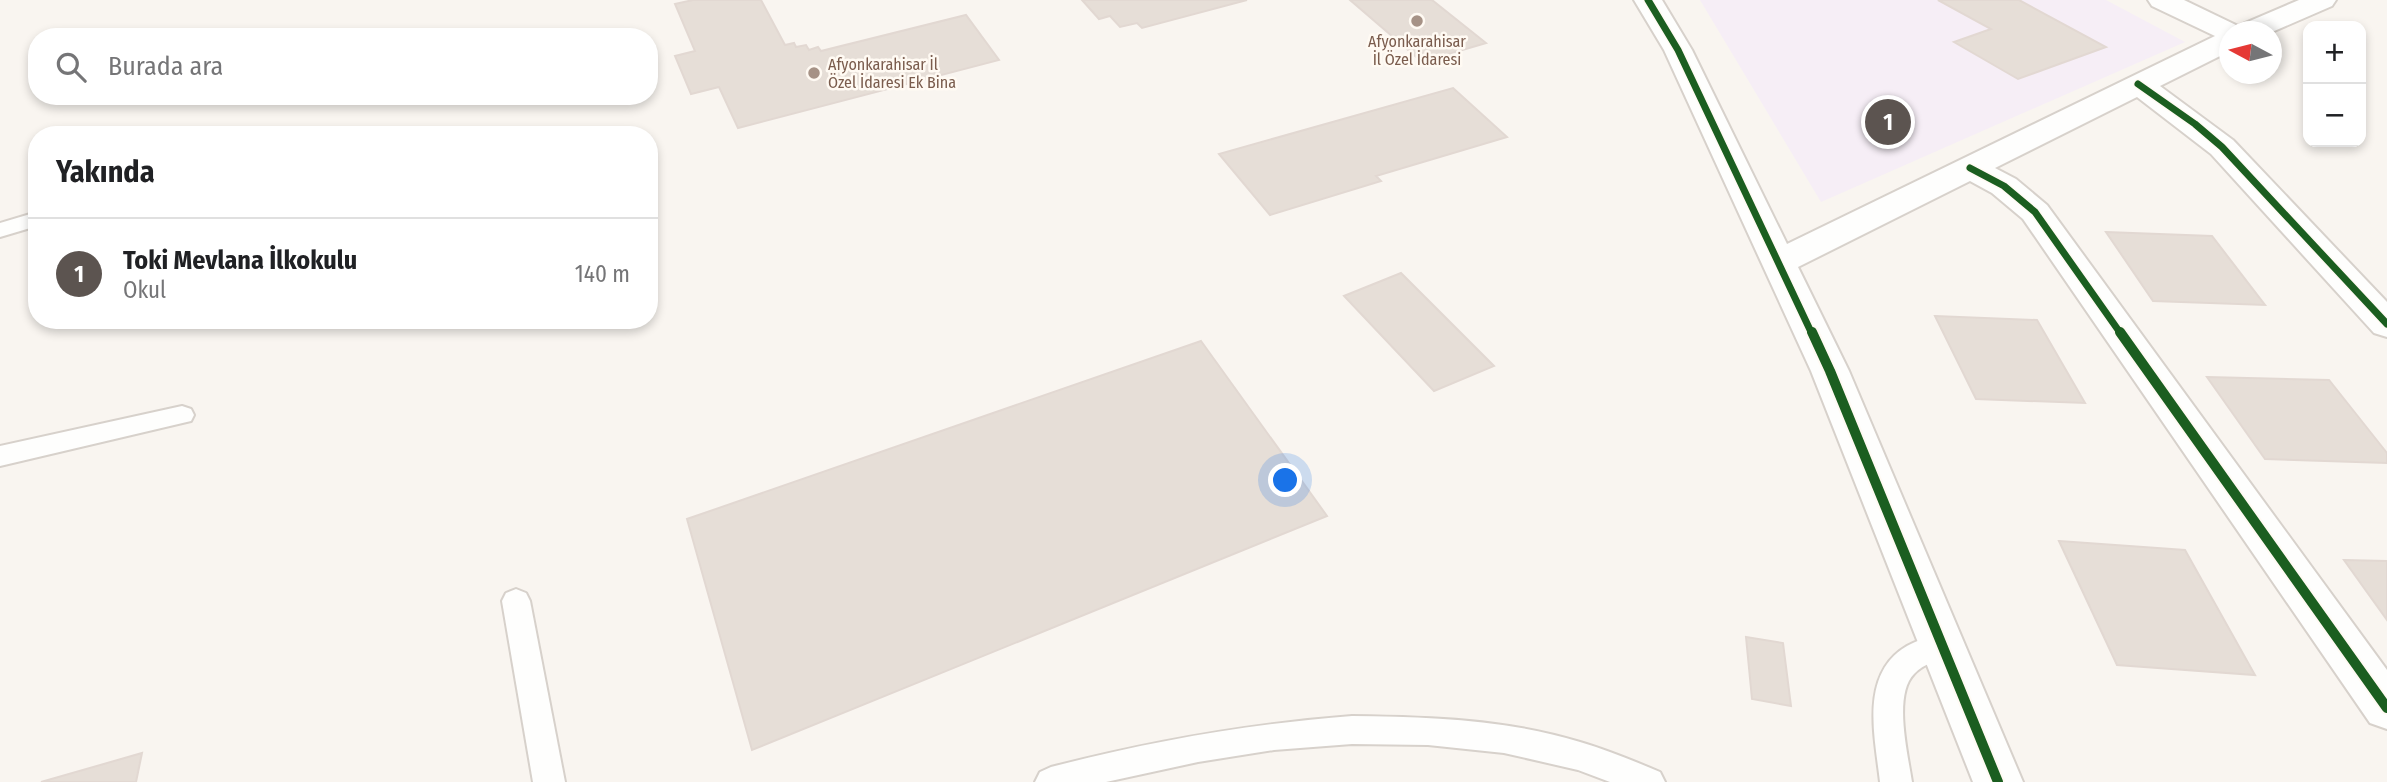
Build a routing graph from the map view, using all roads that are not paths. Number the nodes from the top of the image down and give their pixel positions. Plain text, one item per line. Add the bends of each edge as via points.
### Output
1 (1648, 0) edge
2 (2162, 0) edge
3 (2322, 0) edge
4 (2273, 21) edge
5 (2219, 28) edge
6 (2219, 45) edge
7 (2138, 84) junction
8 (1970, 168) junction
9 (28, 222) edge
10 (0, 230) edge
11 (1779, 262) junction
12 (2387, 324) edge
13 (182, 415) dead end
14 (0, 456) edge
15 (516, 601) dead end
16 (1942, 646) junction
17 (2387, 708) edge
18 (549, 782) edge
19 (1051, 782) edge
20 (1648, 782) edge
21 (1896, 782) edge
22 (1998, 782) edge

1 - 11 street via 1678,50
2 - 5 street
3 - 4 street
6 - 7 street
7 - 8 street
7 - 12 street via 2221,146
8 - 11 street
8 - 17 street via 2004,186 2035,212
9 - 10 lane
11 - 16 street via 1830,371
13 - 14 lane
15 - 18 lane
16 - 21 lane via 1912,655 1891,680 1888,700
16 - 22 street
19 - 20 lane via 1193,747 1328,733 1411,731 1483,735 1535,745

